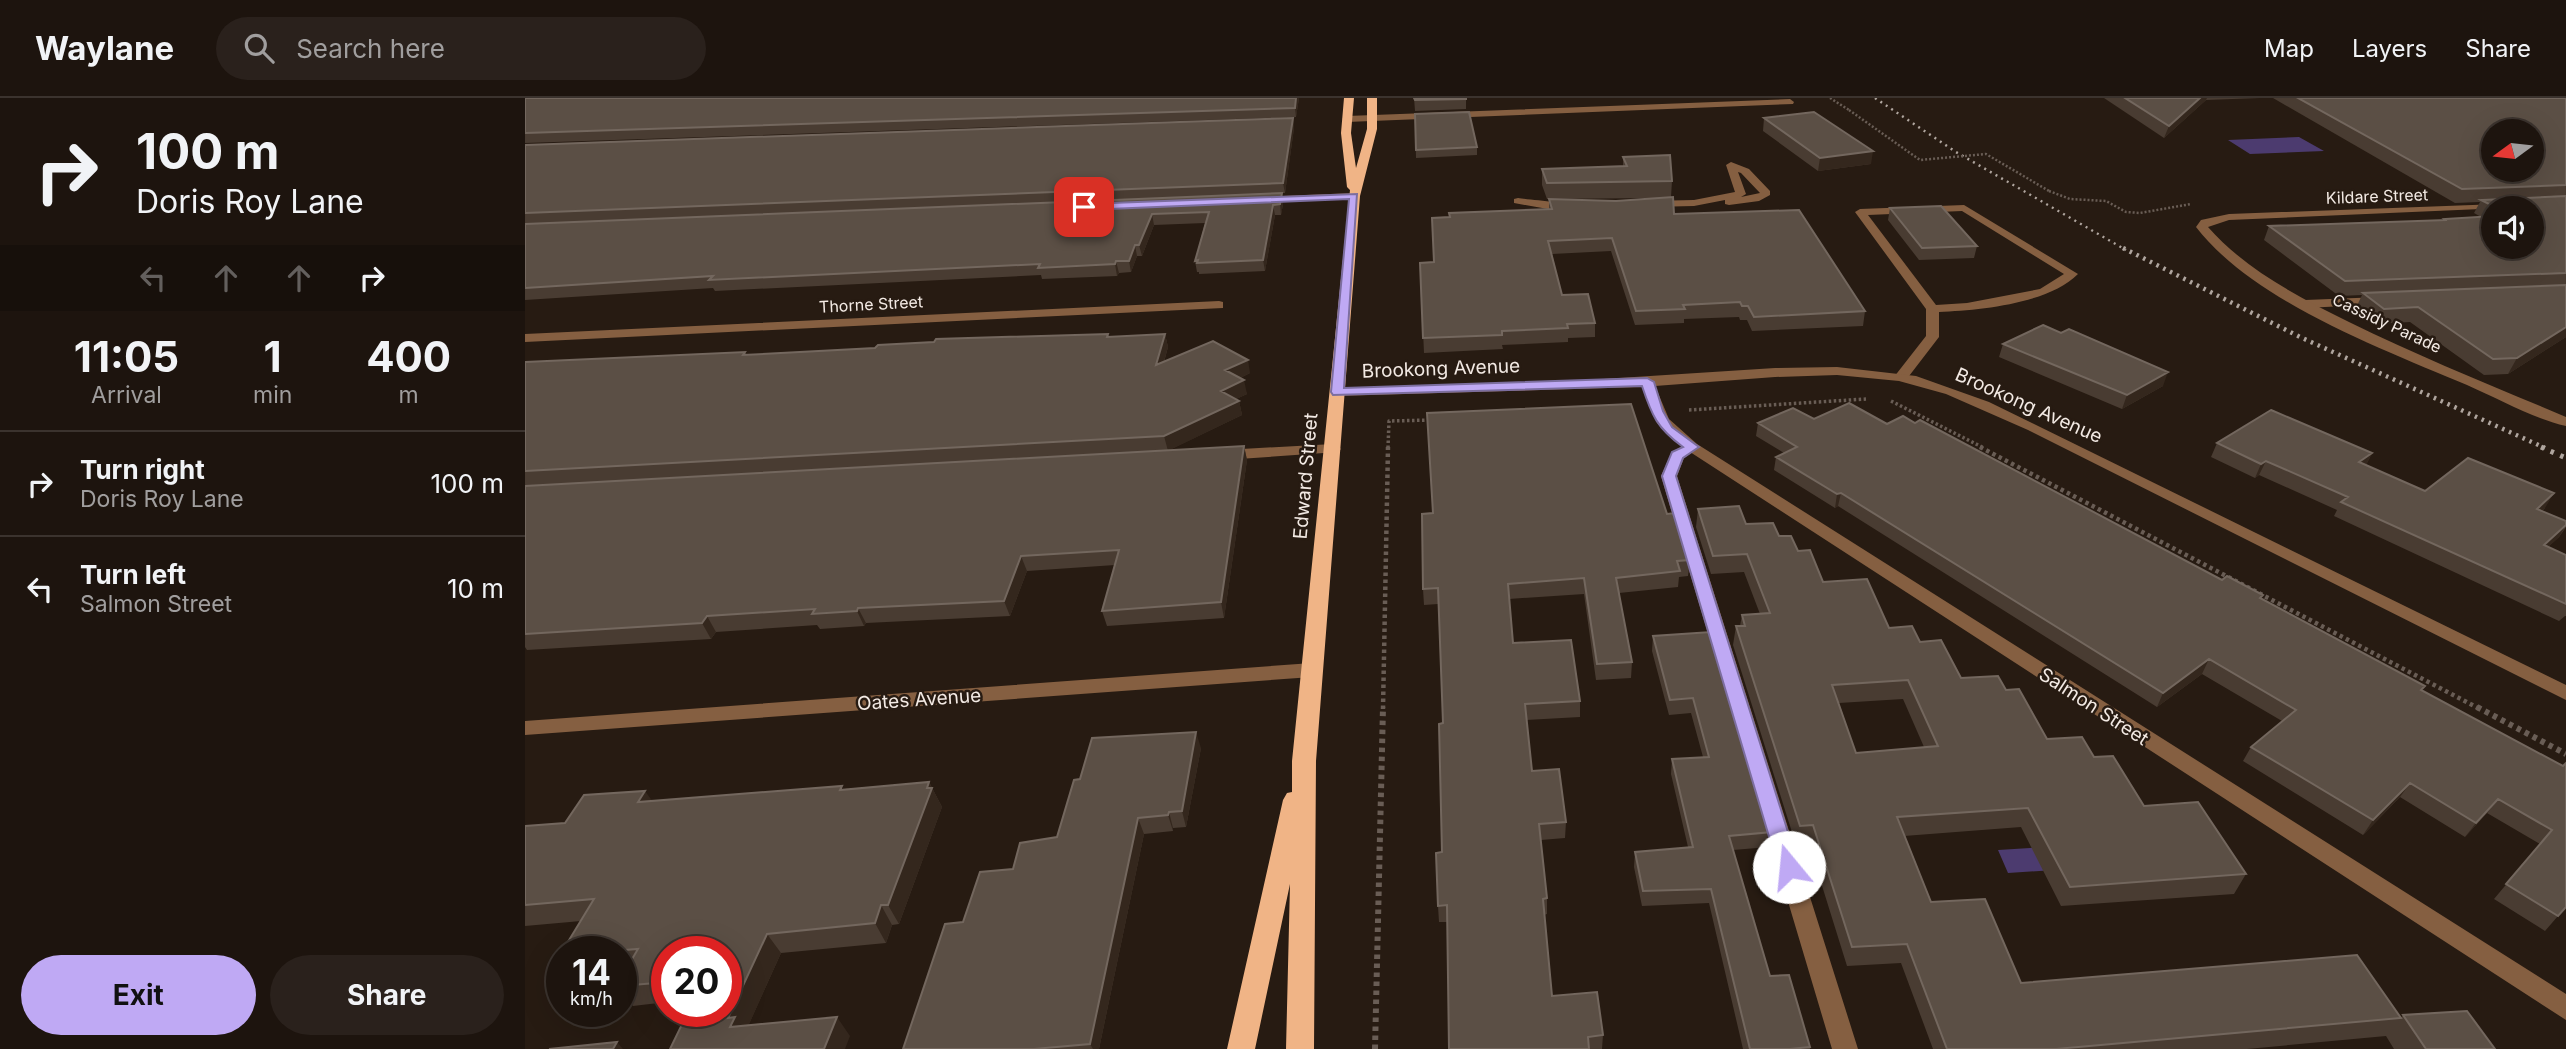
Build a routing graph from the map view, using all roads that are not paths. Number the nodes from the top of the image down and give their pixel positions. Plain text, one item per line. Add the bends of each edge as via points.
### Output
1 (1349, 98) edge
2 (1372, 98) edge
3 (1789, 100) edge
4 (1372, 118) junction
5 (1347, 119) junction
6 (1354, 196) junction
7 (1251, 200) edge
8 (1518, 201) dead end
9 (1694, 203) junction
10 (1640, 205) edge
11 (1586, 207) edge
12 (2481, 207) edge
13 (2206, 235) joint
14 (2388, 300) edge
15 (2305, 304) junction
16 (1219, 305) dead end
17 (1932, 309) junction
18 (525, 338) edge
19 (1901, 377) junction
20 (1647, 382) junction
21 (1337, 392) junction
22 (2566, 422) edge
23 (1692, 447) junction
24 (1333, 449) junction
25 (1209, 456) edge
26 (1312, 670) junction
27 (2566, 693) edge
28 (525, 728) edge
29 (1304, 761) junction
30 (2566, 1009) edge
31 (1241, 1049) edge
32 (1300, 1049) edge
33 (1845, 1049) edge

1 - 5 highway, Edward Street
2 - 4 highway, Edward Street
3 - 4 street
4 - 5 street
4 - 6 highway, Edward Street
5 - 6 highway, Edward Street
6 - 7 street
6 - 21 highway, Edward Street
8 - 11 street
9 - 9 street via 1741,194 1731,165 1766,192 1741,202
9 - 10 street
12 - 13 street, Kildare Street via 2213,218 2202,228
13 - 15 street, Cassidy Parade via 2248,269
14 - 15 street
15 - 22 street, Cassidy Parade
16 - 18 street, Thorne Street
17 - 17 street via 1860,212 1963,208 2072,274 2044,292
17 - 19 street via 1932,337
19 - 20 street, Brookong Avenue via 1811,372
19 - 27 street, Brookong Avenue via 1945,389 2033,427
20 - 21 street, Brookong Avenue
20 - 23 street, Salmon Street via 1667,429
21 - 24 highway, Edward Street
23 - 30 street, Salmon Street
23 - 33 street via 1677,455 1669,476
24 - 25 street
24 - 26 highway, Edward Street
26 - 28 street, Oates Avenue
26 - 29 highway, Edward Street
29 - 31 highway, Edward Street
29 - 32 highway, Edward Street

